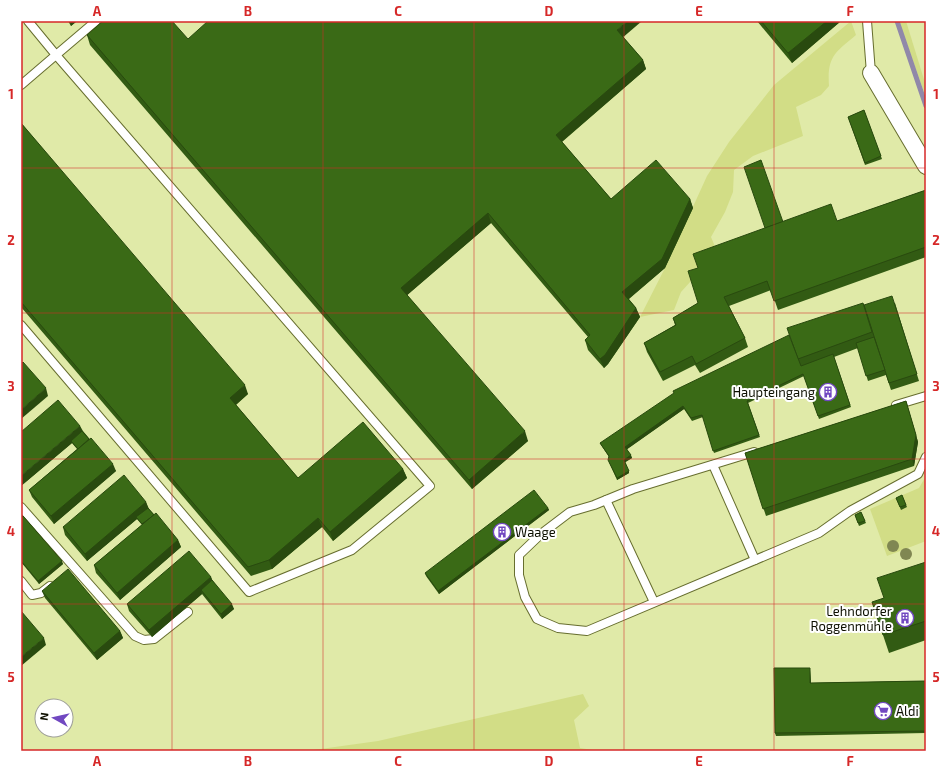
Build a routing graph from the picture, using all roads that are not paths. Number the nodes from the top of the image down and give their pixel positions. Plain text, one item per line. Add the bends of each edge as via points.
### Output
1 (28, 21) edge
2 (96, 21) edge
3 (867, 21) edge
4 (56, 55) junction
5 (871, 73) joint
6 (21, 85) edge
7 (926, 166) edge
8 (21, 325) edge
9 (926, 396) edge
10 (888, 408) edge
11 (759, 450) edge
12 (926, 457) edge
13 (713, 465) junction
14 (606, 500) junction
15 (21, 506) edge
16 (755, 560) junction
17 (58, 580) edge
18 (21, 581) edge
19 (654, 602) junction
20 (188, 612) dead end

1 - 4 lane
2 - 4 lane
3 - 5 lane
4 - 6 lane
4 - 8 lane via 430,486 352,550 249,592
5 - 7 street
9 - 10 lane
11 - 13 lane
12 - 16 lane via 918,474 850,511 819,533
13 - 14 lane via 633,489
13 - 16 lane
14 - 19 lane
14 - 19 lane via 570,512 519,555 519,575 525,597 537,619 558,628 587,630
15 - 20 lane via 72,570 139,639 154,640
16 - 19 lane
17 - 18 lane via 41,593 32,595

